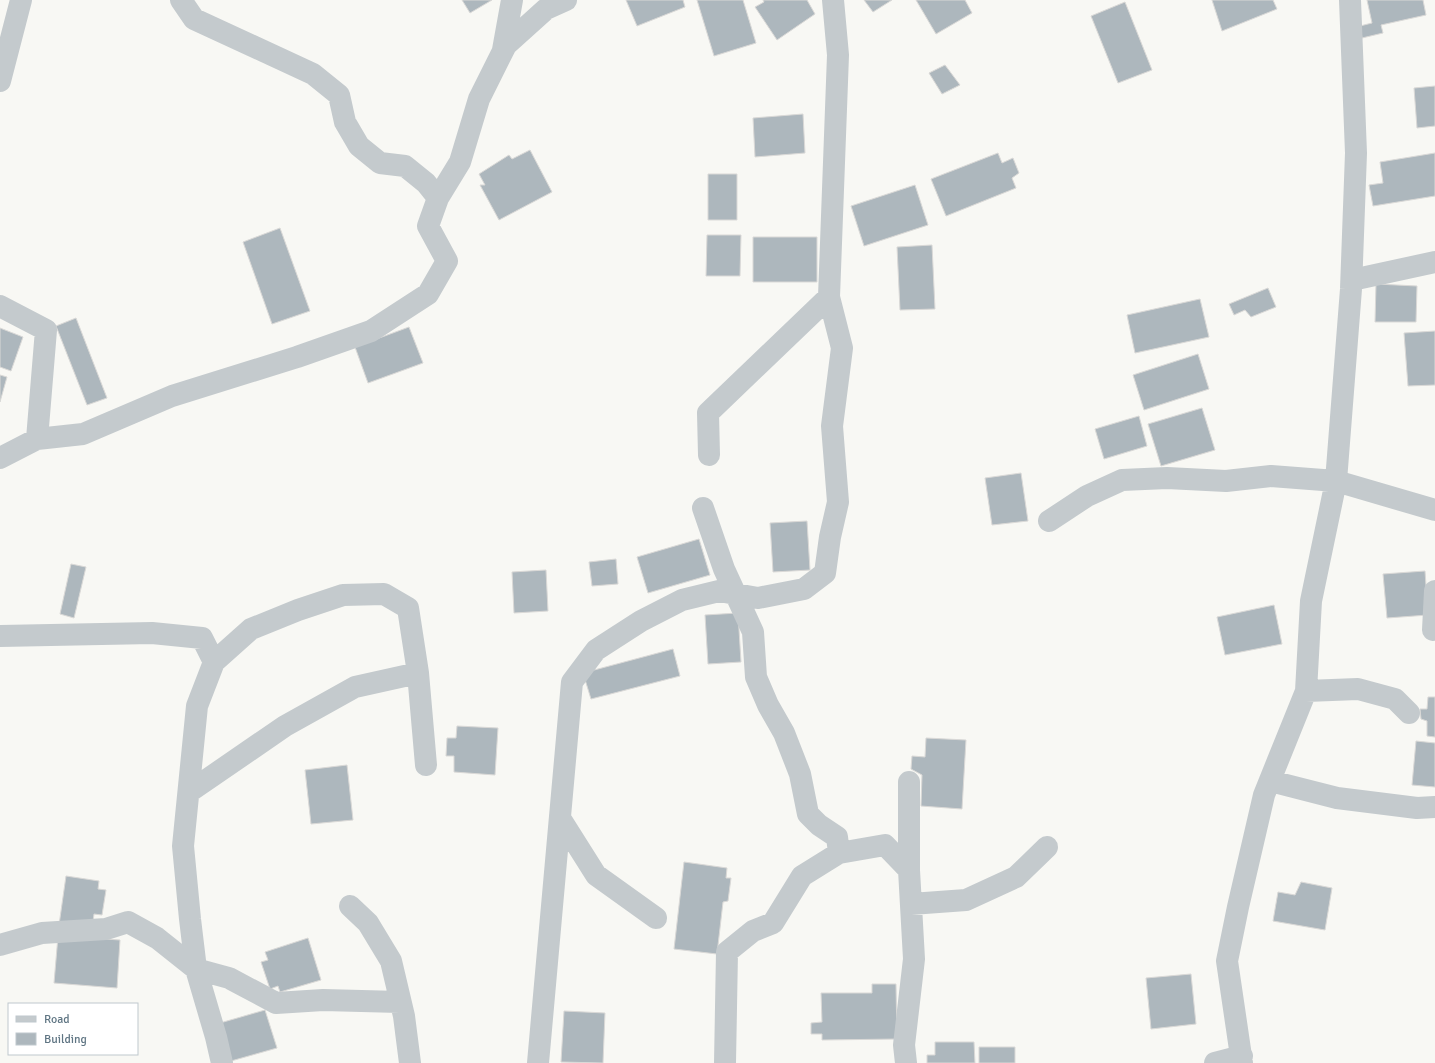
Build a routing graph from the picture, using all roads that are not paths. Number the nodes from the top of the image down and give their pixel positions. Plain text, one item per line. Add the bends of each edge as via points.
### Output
1 (21, 0) edge
2 (181, 0) edge
3 (512, 0) edge
4 (566, 0) edge
5 (833, 0) edge
6 (1350, 0) edge
7 (503, 50) junction
8 (0, 81) edge
9 (438, 198) junction
10 (1435, 262) edge
11 (1352, 280) junction
12 (829, 298) junction
13 (0, 306) edge
14 (37, 439) junction
15 (709, 455) dead end
16 (0, 458) edge
17 (1336, 481) junction
18 (703, 508) dead end
19 (1435, 510) edge
20 (1049, 522) dead end
21 (1435, 591) edge
22 (735, 594) junction
23 (1433, 630) dead end
24 (0, 636) edge
25 (214, 662) junction
26 (418, 672) junction
27 (1306, 691) junction
28 (1410, 713) dead end
29 (426, 765) dead end
30 (1270, 781) junction
31 (909, 782) dead end
32 (189, 792) junction
33 (1435, 807) edge
34 (560, 818) junction
35 (1048, 847) dead end
36 (839, 853) junction
37 (909, 870) junction
38 (911, 904) junction
39 (350, 906) dead end
40 (656, 918) dead end
41 (0, 945) edge
42 (196, 969) junction
43 (400, 1002) junction
44 (1242, 1060) edge
45 (222, 1063) edge
46 (410, 1063) edge
47 (538, 1063) edge
48 (725, 1063) edge
49 (906, 1063) edge
50 (1216, 1063) edge

1 - 8 street
2 - 9 street via 194,19 313,74 339,95 345,122 359,146 380,163 405,166 426,183
3 - 7 street
4 - 7 street via 546,9
5 - 12 street via 838,55
6 - 11 street via 1356,153
7 - 9 street via 479,99 460,162
9 - 14 street via 428,226 447,261 428,294 371,331 172,396 82,434
10 - 11 street
11 - 17 street
12 - 15 street via 708,413
12 - 22 street via 842,348 832,426 838,502 825,573 804,589 758,598
13 - 14 street via 46,330
14 - 16 street
17 - 19 street
17 - 20 street via 1271,476 1226,481 1167,478 1122,480 1087,496
17 - 27 street via 1311,601
18 - 22 street
21 - 23 street
22 - 34 street via 719,591 682,600 641,621 596,650 572,682
22 - 36 street via 753,632 756,677 784,733 800,774 808,814 837,837
24 - 25 street via 152,633 202,638
25 - 26 street via 251,629 298,610 343,595 384,594 408,608
25 - 32 street via 197,706
26 - 29 street
26 - 32 street via 354,686 285,726
27 - 28 street via 1358,689 1395,699
27 - 30 street
30 - 33 street via 1337,798 1417,808
30 - 44 street via 1264,795 1227,961
31 - 37 street
32 - 42 street via 182,846
34 - 40 street via 596,874
34 - 47 street
35 - 38 street via 1016,877 966,900
36 - 37 street via 885,845
36 - 48 street via 802,876 773,923 753,931 727,952
37 - 38 street
38 - 49 street via 914,959 904,1045
39 - 43 street via 368,923 391,961
41 - 42 street via 42,933 106,929 128,922 157,938
42 - 43 street via 229,978 276,1003 322,1000
42 - 45 street
43 - 46 street
44 - 50 street

